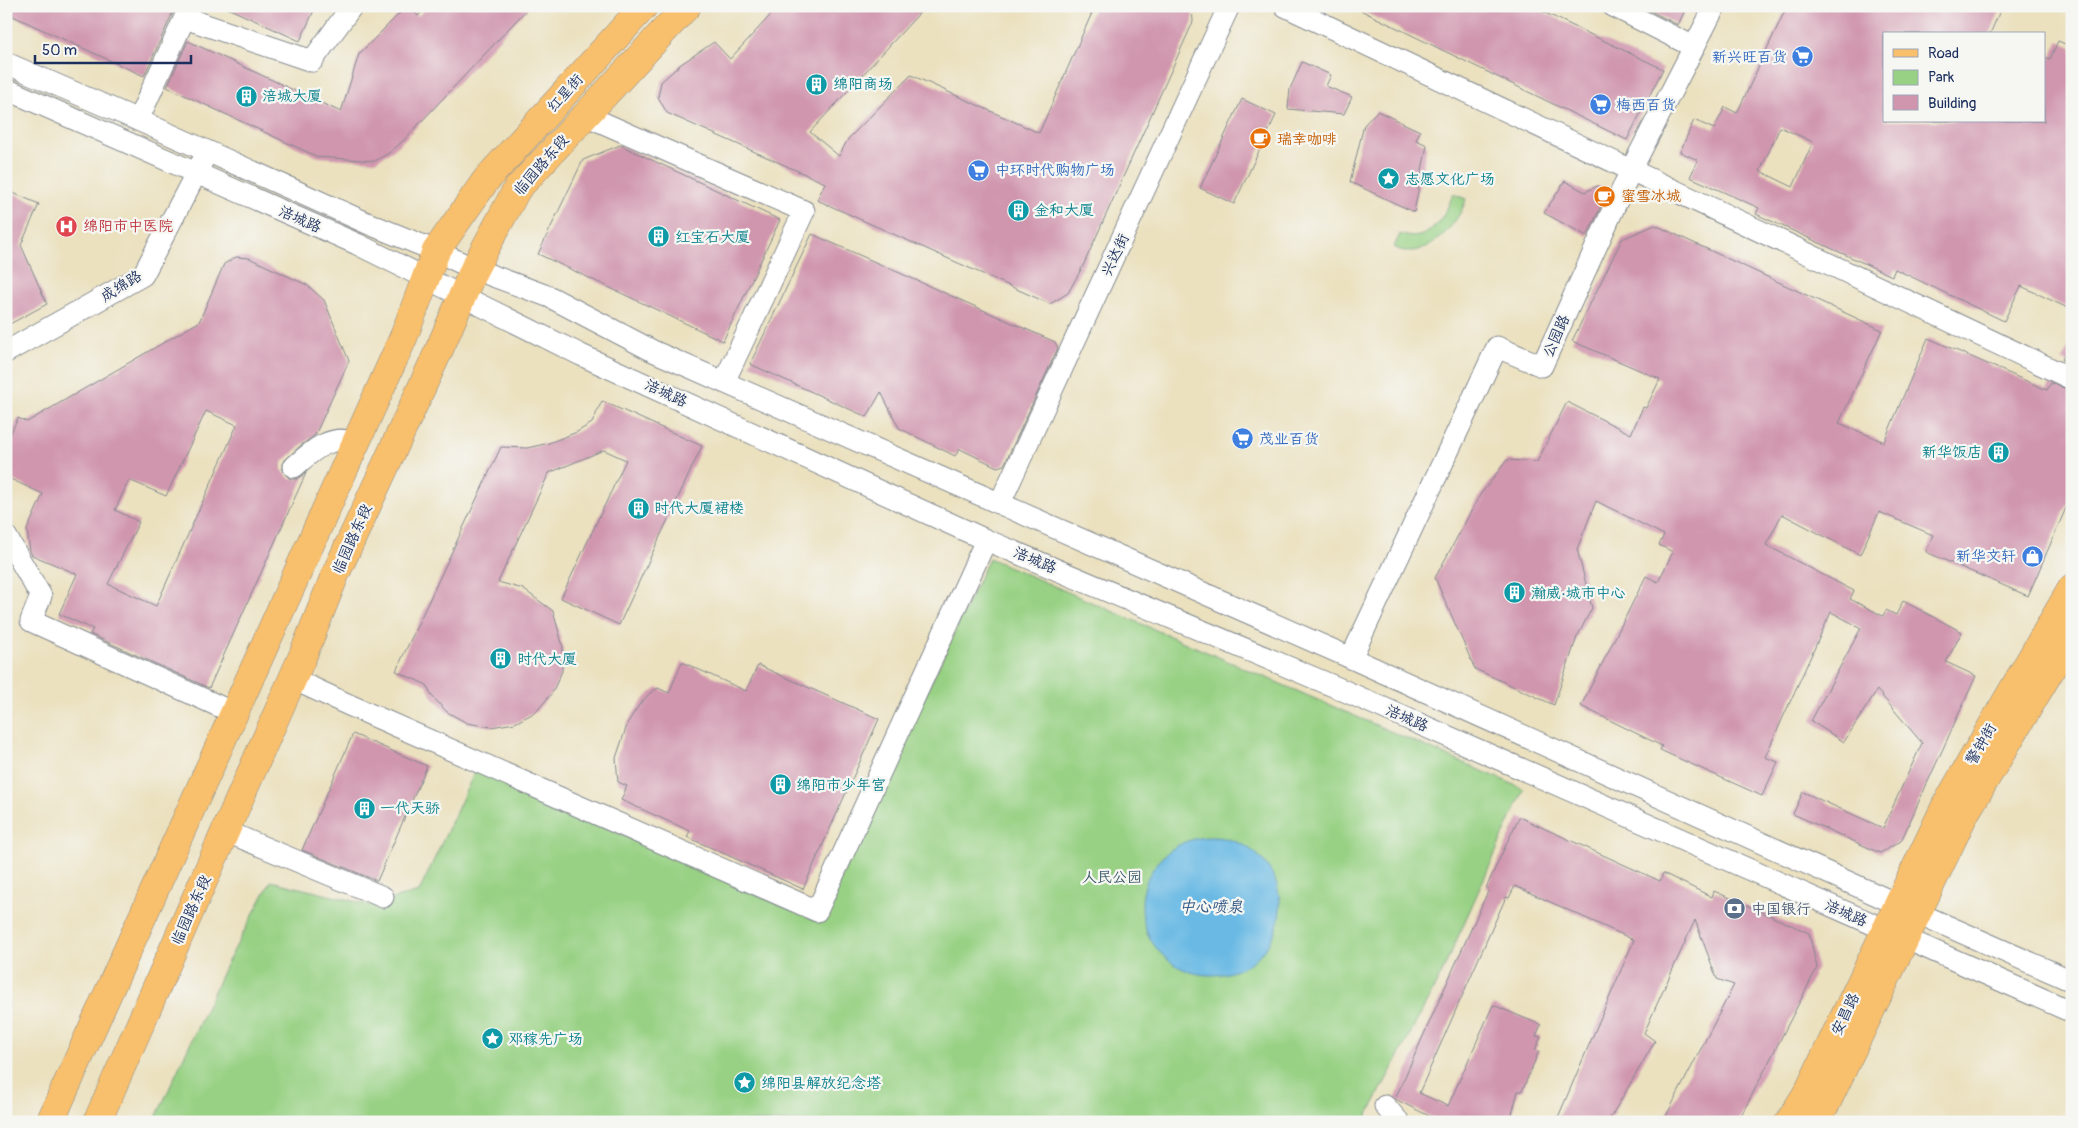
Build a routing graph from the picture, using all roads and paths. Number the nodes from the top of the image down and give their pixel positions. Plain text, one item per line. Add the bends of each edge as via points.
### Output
1 (352, 6) edge
2 (644, 6) edge
3 (687, 6) edge
4 (1229, 6) edge
5 (1286, 6) edge
6 (1613, 6) edge
7 (1715, 6) edge
8 (188, 12) edge
9 (1694, 47) junction
10 (6, 63) edge
11 (6, 89) edge
12 (585, 115) junction
13 (138, 120) junction
14 (207, 152) junction
15 (1631, 170) junction
16 (196, 173) junction
17 (436, 251) junction
18 (474, 269) junction
19 (426, 278) junction
20 (462, 296) junction
21 (6, 352) edge
22 (2072, 379) edge
23 (724, 382) junction
24 (356, 443) junction
25 (294, 467) dead end
26 (1000, 503) junction
27 (6, 536) edge
28 (986, 540) junction
29 (2072, 588) edge
30 (2072, 634) edge
31 (1351, 658) junction
32 (293, 679) junction
33 (234, 713) junction
34 (225, 831) junction
35 (383, 897) dead end
36 (1907, 908) junction
37 (1895, 934) junction
38 (2072, 981) edge
39 (2072, 1012) edge
40 (50, 1122) edge
41 (97, 1122) edge
42 (1789, 1122) edge
43 (1815, 1122) edge

1 - 8 street via 312,61
2 - 17 main road, 红星街 via 486,180
3 - 12 main road, 临园路东段
4 - 26 street, 兴达街
5 - 15 street
6 - 9 street
7 - 9 street, 公园路
8 - 13 street
9 - 15 street, 公园路
10 - 13 street, 涪城路
11 - 16 street, 涪城路
12 - 18 main road, 临园路东段 via 517,189
12 - 23 street via 804,212
13 - 14 street, 涪城路
14 - 16 street, 成绵路
14 - 17 street, 涪城路
15 - 22 street
15 - 31 street, 公园路 via 1542,366 1497,347
16 - 19 street, 涪城路
16 - 21 street, 成绵路 via 143,275
17 - 18 street, 涪城路
17 - 19 main road, 红星街
18 - 20 main road, 临园路东段
18 - 23 street, 涪城路 via 550,297 653,351
19 - 20 street, 涪城路
19 - 24 main road, 红星街
20 - 28 street, 涪城路 via 581,355
20 - 32 main road, 临园路东段 via 335,576
23 - 26 street, 涪城路
24 - 25 street via 340,439 323,444
24 - 33 main road, 红星街
26 - 31 street, 涪城路
27 - 33 street via 41,596 31,622
28 - 32 street via 817,911
28 - 37 street, 涪城路 via 1338,688
29 - 36 main road, 警钟街 via 1946,805
30 - 36 main road, 警钟街
31 - 36 street, 涪城路
32 - 34 main road, 临园路东段
33 - 40 main road, 红星街
34 - 35 street
34 - 41 main road, 临园路东段
36 - 37 main road, 安昌路
36 - 38 street, 涪城路
37 - 39 street, 涪城路
37 - 42 main road, 安昌路
37 - 43 main road, 安昌路 via 1827,1102

